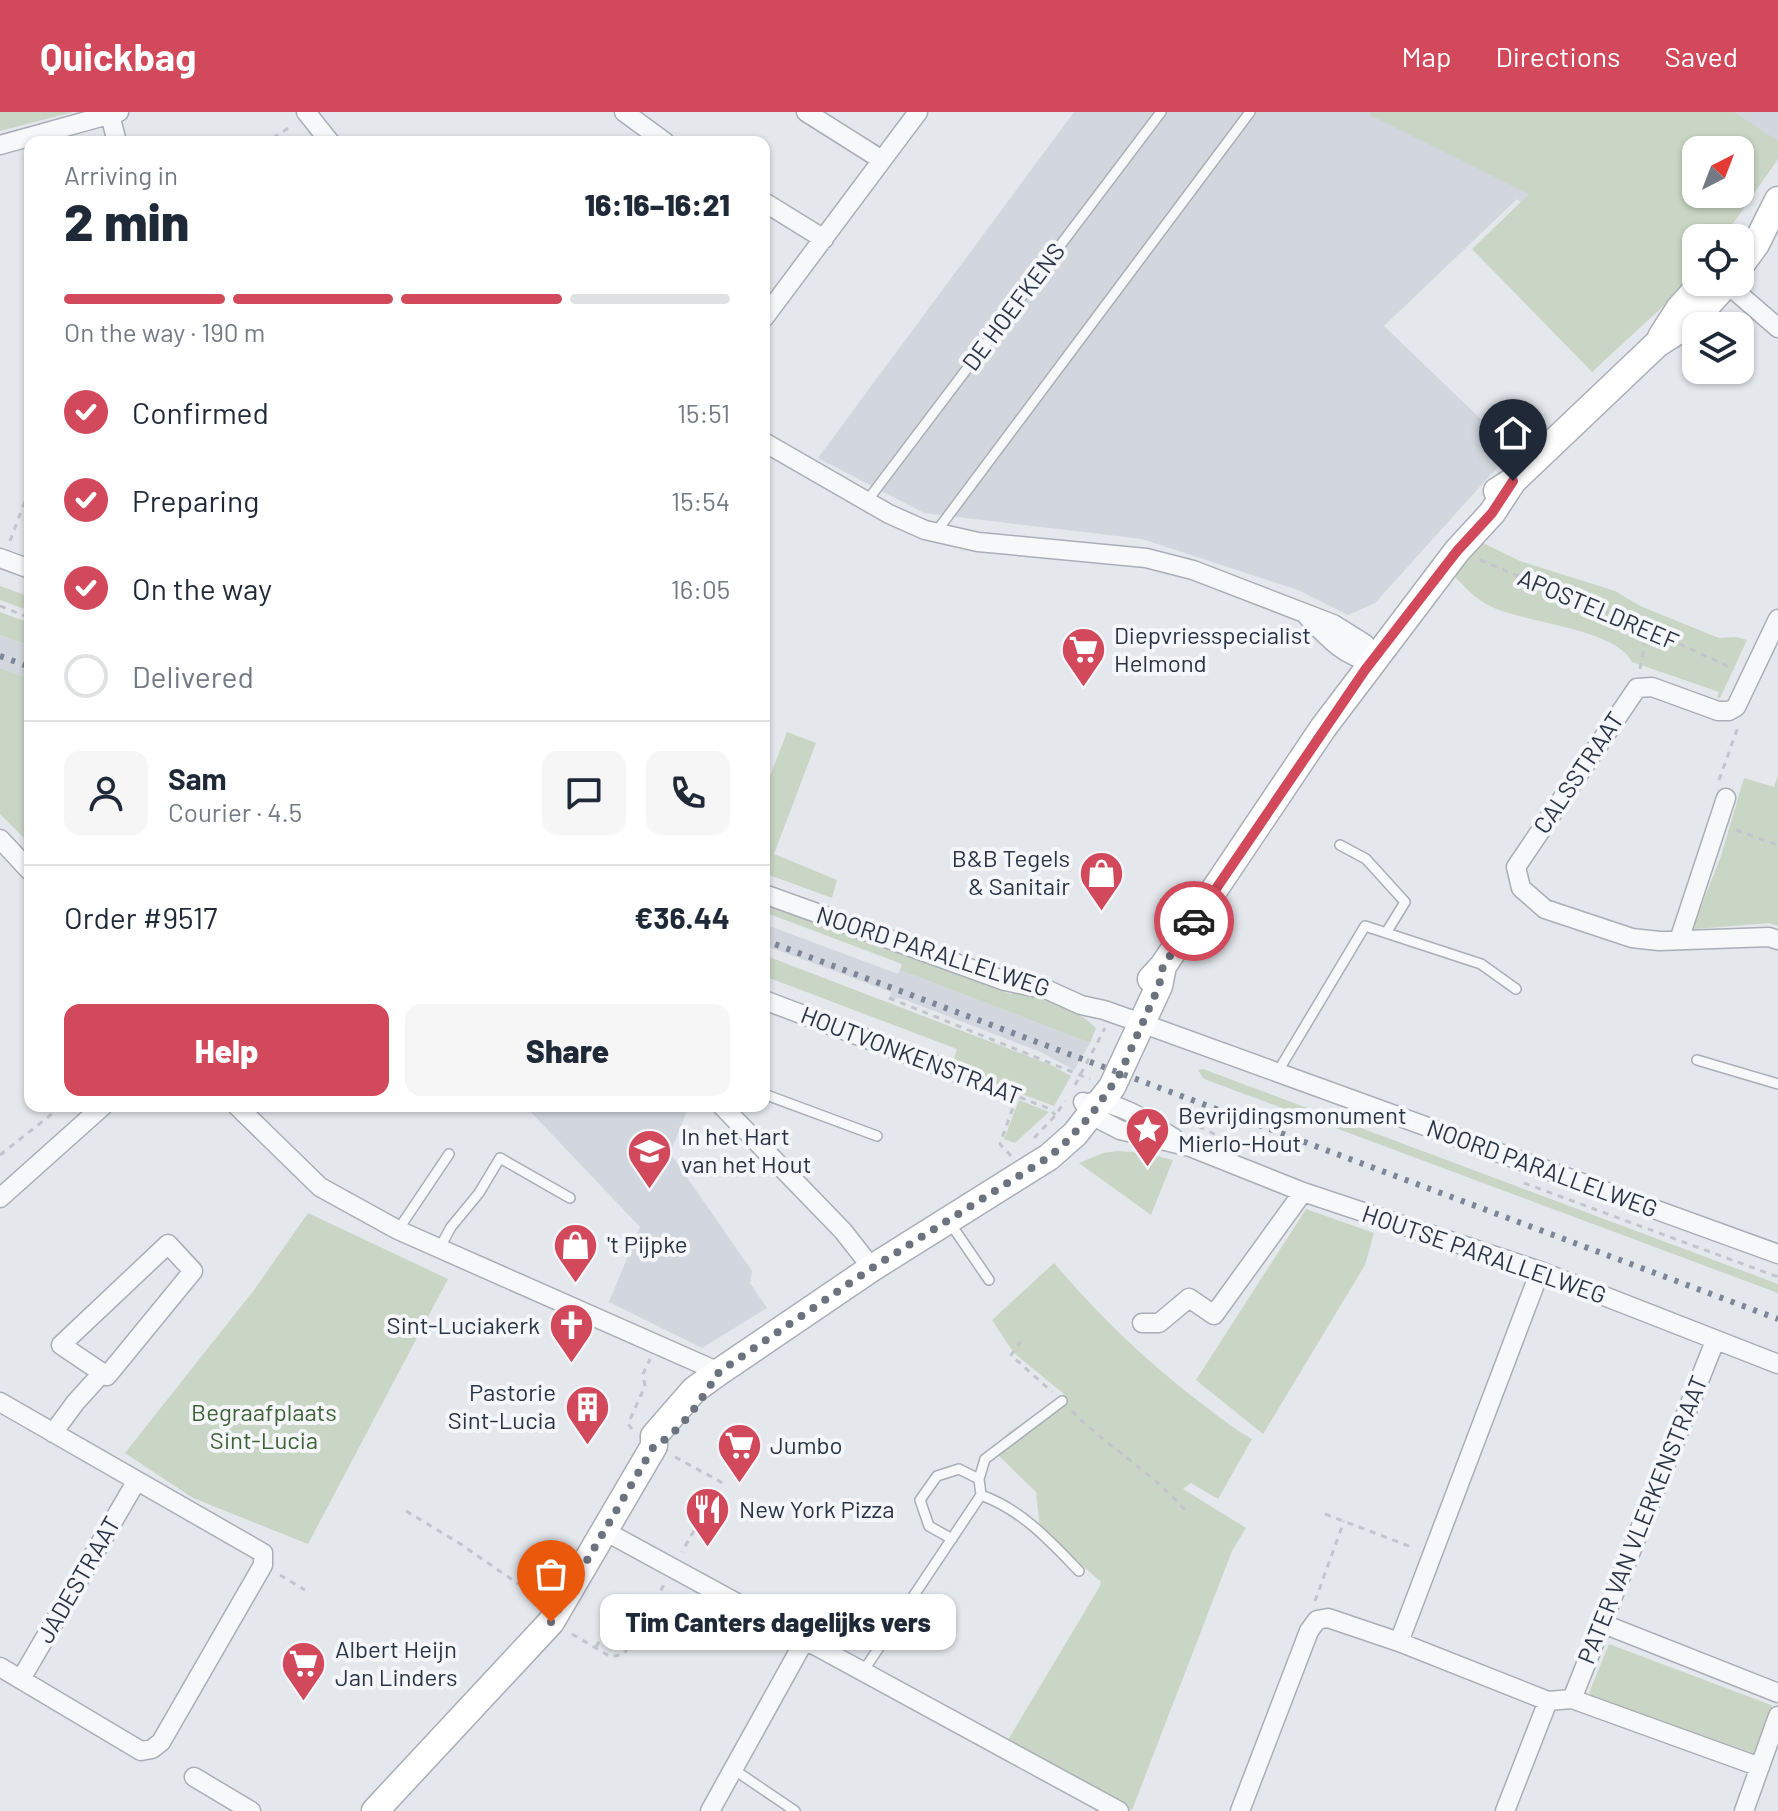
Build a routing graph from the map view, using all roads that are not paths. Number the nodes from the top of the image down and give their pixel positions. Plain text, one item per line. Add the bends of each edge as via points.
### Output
1 (624, 112) edge
2 (806, 112) edge
3 (918, 112) edge
4 (1161, 112) edge
5 (1250, 112) edge
6 (114, 113) edge
7 (307, 114) edge
8 (32, 136) edge
9 (116, 136) edge
10 (325, 136) edge
11 (641, 136) edge
12 (24, 138) edge
13 (0, 145) edge
14 (882, 160) junction
15 (1774, 205) edge
16 (770, 206) edge
17 (1754, 226) edge
18 (824, 239) junction
19 (1754, 246) edge
20 (1712, 296) edge
21 (1743, 296) edge
22 (770, 310) edge
23 (1778, 328) edge
24 (770, 446) edge
25 (770, 458) edge
26 (790, 459) junction
27 (1513, 481) junction
28 (867, 501) junction
29 (936, 532) junction
30 (4, 552) edge
31 (24, 565) edge
32 (1778, 619) edge
33 (1364, 654) junction
34 (1726, 798) road end
35 (0, 839) edge
36 (1340, 845) dead end
37 (24, 865) edge
38 (770, 896) edge
39 (1386, 933) junction
40 (1679, 940) junction
41 (1778, 940) edge
42 (1516, 989) dead end
43 (770, 1002) edge
44 (1125, 1024) junction
45 (1697, 1060) dead end
46 (957, 1073) road end
47 (1277, 1073) junction
48 (1778, 1084) edge
49 (770, 1096) edge
50 (1091, 1107) junction
51 (96, 1112) edge
52 (243, 1112) edge
53 (728, 1112) edge
54 (877, 1136) dead end
55 (449, 1154) dead end
56 (1303, 1192) junction
57 (0, 1198) edge
58 (570, 1198) dead end
59 (948, 1220) junction
60 (398, 1230) junction
61 (439, 1249) junction
62 (1778, 1254) edge
63 (872, 1268) junction
64 (1540, 1271) junction
65 (989, 1280) dead end
66 (1142, 1323) dead end
67 (1715, 1341) junction
68 (1778, 1364) edge
69 (719, 1372) junction
70 (102, 1373) junction
71 (1062, 1401) road end
72 (5, 1405) edge
73 (0, 1424) edge
74 (53, 1433) junction
75 (979, 1479) junction
76 (136, 1482) junction
77 (981, 1495) junction
78 (603, 1530) junction
79 (952, 1539) junction
80 (1079, 1571) dead end
81 (1601, 1623) junction
82 (806, 1638) junction
83 (1399, 1642) junction
84 (0, 1667) edge
85 (864, 1670) junction
86 (21, 1679) junction
87 (1777, 1689) edge
88 (1572, 1699) junction
89 (1548, 1701) junction
90 (1778, 1716) edge
91 (1760, 1767) junction
92 (733, 1769) junction
93 (194, 1777) dead end
94 (251, 1811) edge
95 (375, 1811) edge
96 (710, 1811) edge
97 (795, 1811) edge
98 (1119, 1811) edge
99 (1240, 1811) edge
100 (1505, 1811) edge
101 (1744, 1811) edge

1 - 11 street
2 - 14 street
3 - 14 street
4 - 28 lane, DE HOEFKENS
5 - 29 lane
6 - 8 street
6 - 9 street
7 - 10 street
12 - 13 street
14 - 18 street
15 - 17 street
15 - 19 street
16 - 18 street
18 - 22 street
20 - 27 street via 1693,321 1657,344
21 - 23 street
24 - 26 street
25 - 26 street
26 - 28 street
27 - 33 street via 1492,513
27 - 33 street via 1483,501 1455,532
28 - 29 street
29 - 33 street via 978,542 1146,558 1241,586 1333,624
30 - 31 street
32 - 40 street, CALSSTRAAT via 1736,707 1729,711 1652,687 1637,688 1516,867 1521,888 1545,909 1632,938
33 - 44 street via 1323,728 1163,966 1144,986
34 - 40 street
35 - 37 street
36 - 39 lane via 1366,859 1405,902
38 - 44 street, NOORD PARALLELWEG via 1005,981 1048,990
39 - 42 lane via 1481,964
39 - 47 lane via 1365,926
40 - 41 street, CALSSTRAAT
43 - 46 street, HOUTVONKENSTRAAT
44 - 47 street, NOORD PARALLELWEG
44 - 50 street
45 - 48 lane
47 - 62 street, NOORD PARALLELWEG
49 - 54 lane
50 - 56 street, HOUTSE PARALLELWEG via 1120,1130 1190,1147
50 - 59 street
51 - 57 street
52 - 60 street via 320,1187
53 - 63 street
55 - 60 lane
56 - 64 street, HOUTSE PARALLELWEG
56 - 66 street via 1214,1315 1189,1298 1159,1323
58 - 61 lane via 500,1158
59 - 63 street
59 - 65 lane
60 - 61 street
61 - 69 street
63 - 69 street
64 - 67 street, HOUTSE PARALLELWEG
64 - 83 street
67 - 68 street, HOUTSE PARALLELWEG
67 - 81 street, PATER VAN VLERKENSTRAAT
69 - 78 street via 665,1441 654,1446
70 - 70 street via 61,1345 168,1244 193,1271 107,1376
70 - 74 street
71 - 75 lane via 985,1459
72 - 73 street
72 - 74 street
74 - 76 street
75 - 77 lane
75 - 79 lane via 959,1469 937,1476 920,1500 929,1526
76 - 86 street, JADESTRAAT
76 - 86 street via 263,1553 263,1565 161,1742 141,1751
77 - 79 lane
77 - 80 lane via 1001,1502 1037,1528
78 - 82 street
78 - 95 street via 541,1633
79 - 85 lane
81 - 87 street
81 - 88 street, PATER VAN VLERKENSTRAAT
82 - 85 street
82 - 92 street
83 - 89 street
83 - 99 street via 1328,1618 1317,1620
84 - 86 street
85 - 98 street
88 - 89 street
88 - 91 street
89 - 100 street
90 - 91 street
91 - 101 street
92 - 96 street
92 - 97 lane
93 - 94 street

